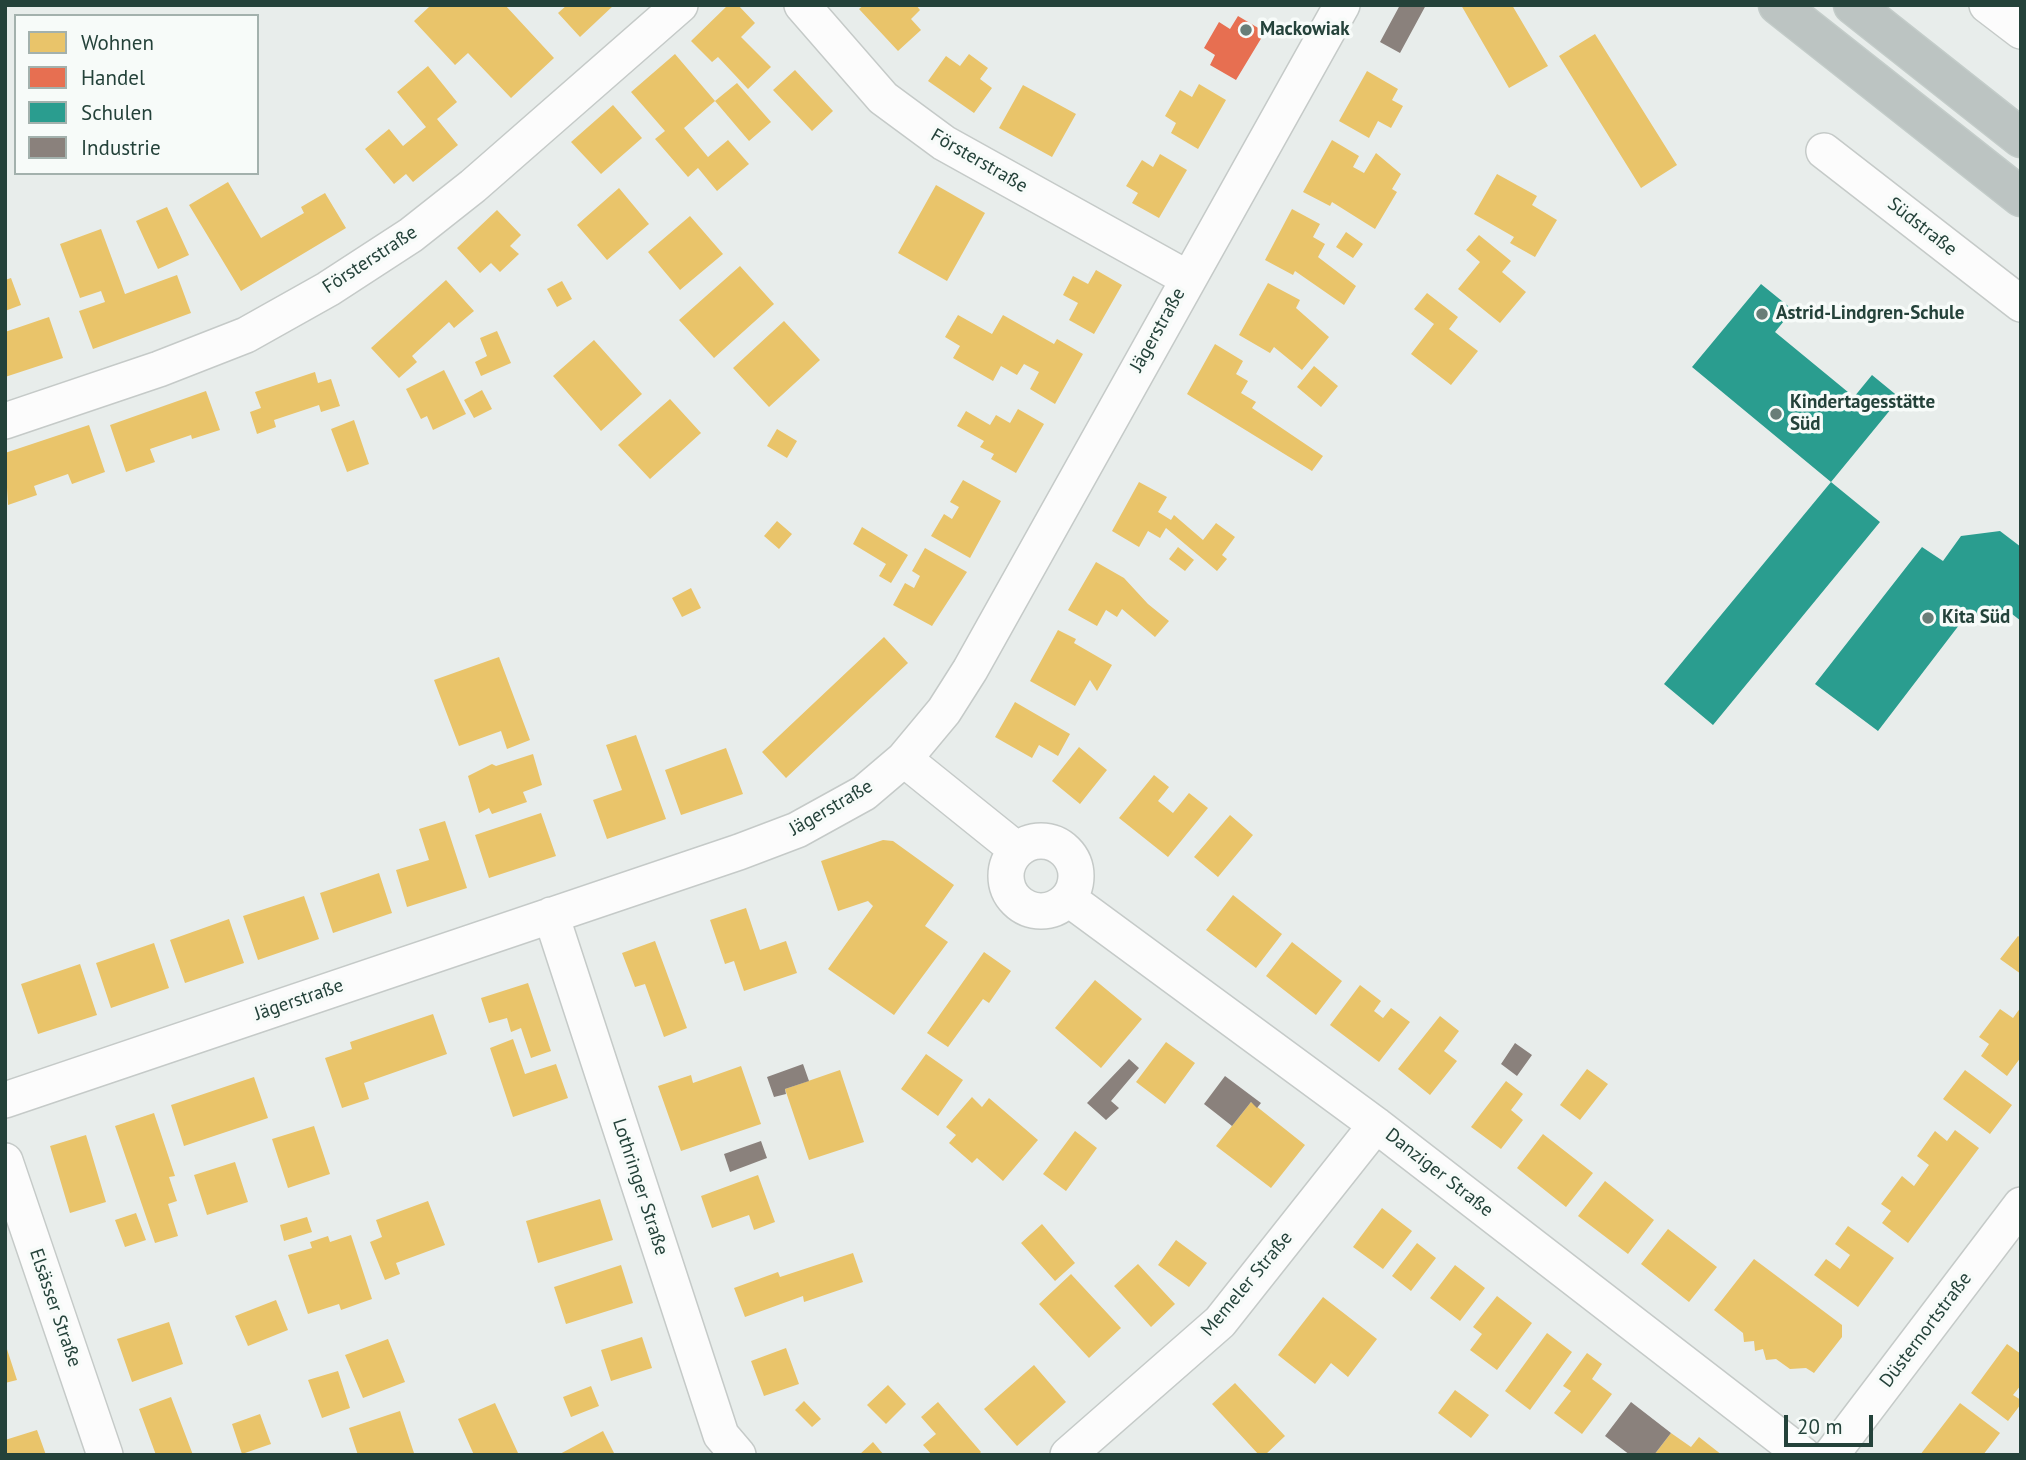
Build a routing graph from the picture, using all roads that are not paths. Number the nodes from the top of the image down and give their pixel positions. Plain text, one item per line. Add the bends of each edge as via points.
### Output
1 (680, 5) edge
2 (802, 5) edge
3 (1342, 5) edge
4 (1778, 5) edge
5 (1853, 5) edge
6 (1987, 5) edge
7 (2021, 31) edge
8 (2021, 138) edge
9 (1824, 151) dead end
10 (2021, 197) edge
11 (1187, 278) junction
12 (2021, 304) edge
13 (5, 421) edge
14 (904, 759) junction
15 (1017, 850) junction
16 (1069, 899) junction
17 (551, 915) junction
18 (5, 1100) edge
19 (1376, 1125) junction
20 (5, 1161) edge
21 (2021, 1205) edge
22 (104, 1455) edge
23 (737, 1455) edge
24 (1068, 1455) edge
25 (1802, 1455) edge
26 (1831, 1455) edge

1 - 13 street, Försterstraße via 473,186 411,235 328,289 246,335
2 - 11 street, Försterstraße via 883,98 944,143
3 - 11 street, Jägerstraße
4 - 10 highway
5 - 8 highway
6 - 7 street
9 - 12 street, Südstraße
11 - 14 street, Jägerstraße via 970,670 944,711
14 - 15 street
14 - 17 street, Jägerstraße via 864,793 797,830
15 - 16 street via 1036,841 1050,842 1069,854 1077,877
15 - 16 street via 1008,863 1007,886 1019,905 1038,912 1056,909
16 - 19 street, Danziger Straße
17 - 18 street, Jägerstraße
17 - 23 street, Lothringer Straße via 721,1435
19 - 24 street, Memeler Straße via 1220,1322
19 - 25 street, Danziger Straße
20 - 22 street, Elsässer Straße
21 - 26 street, Düsternortstraße

